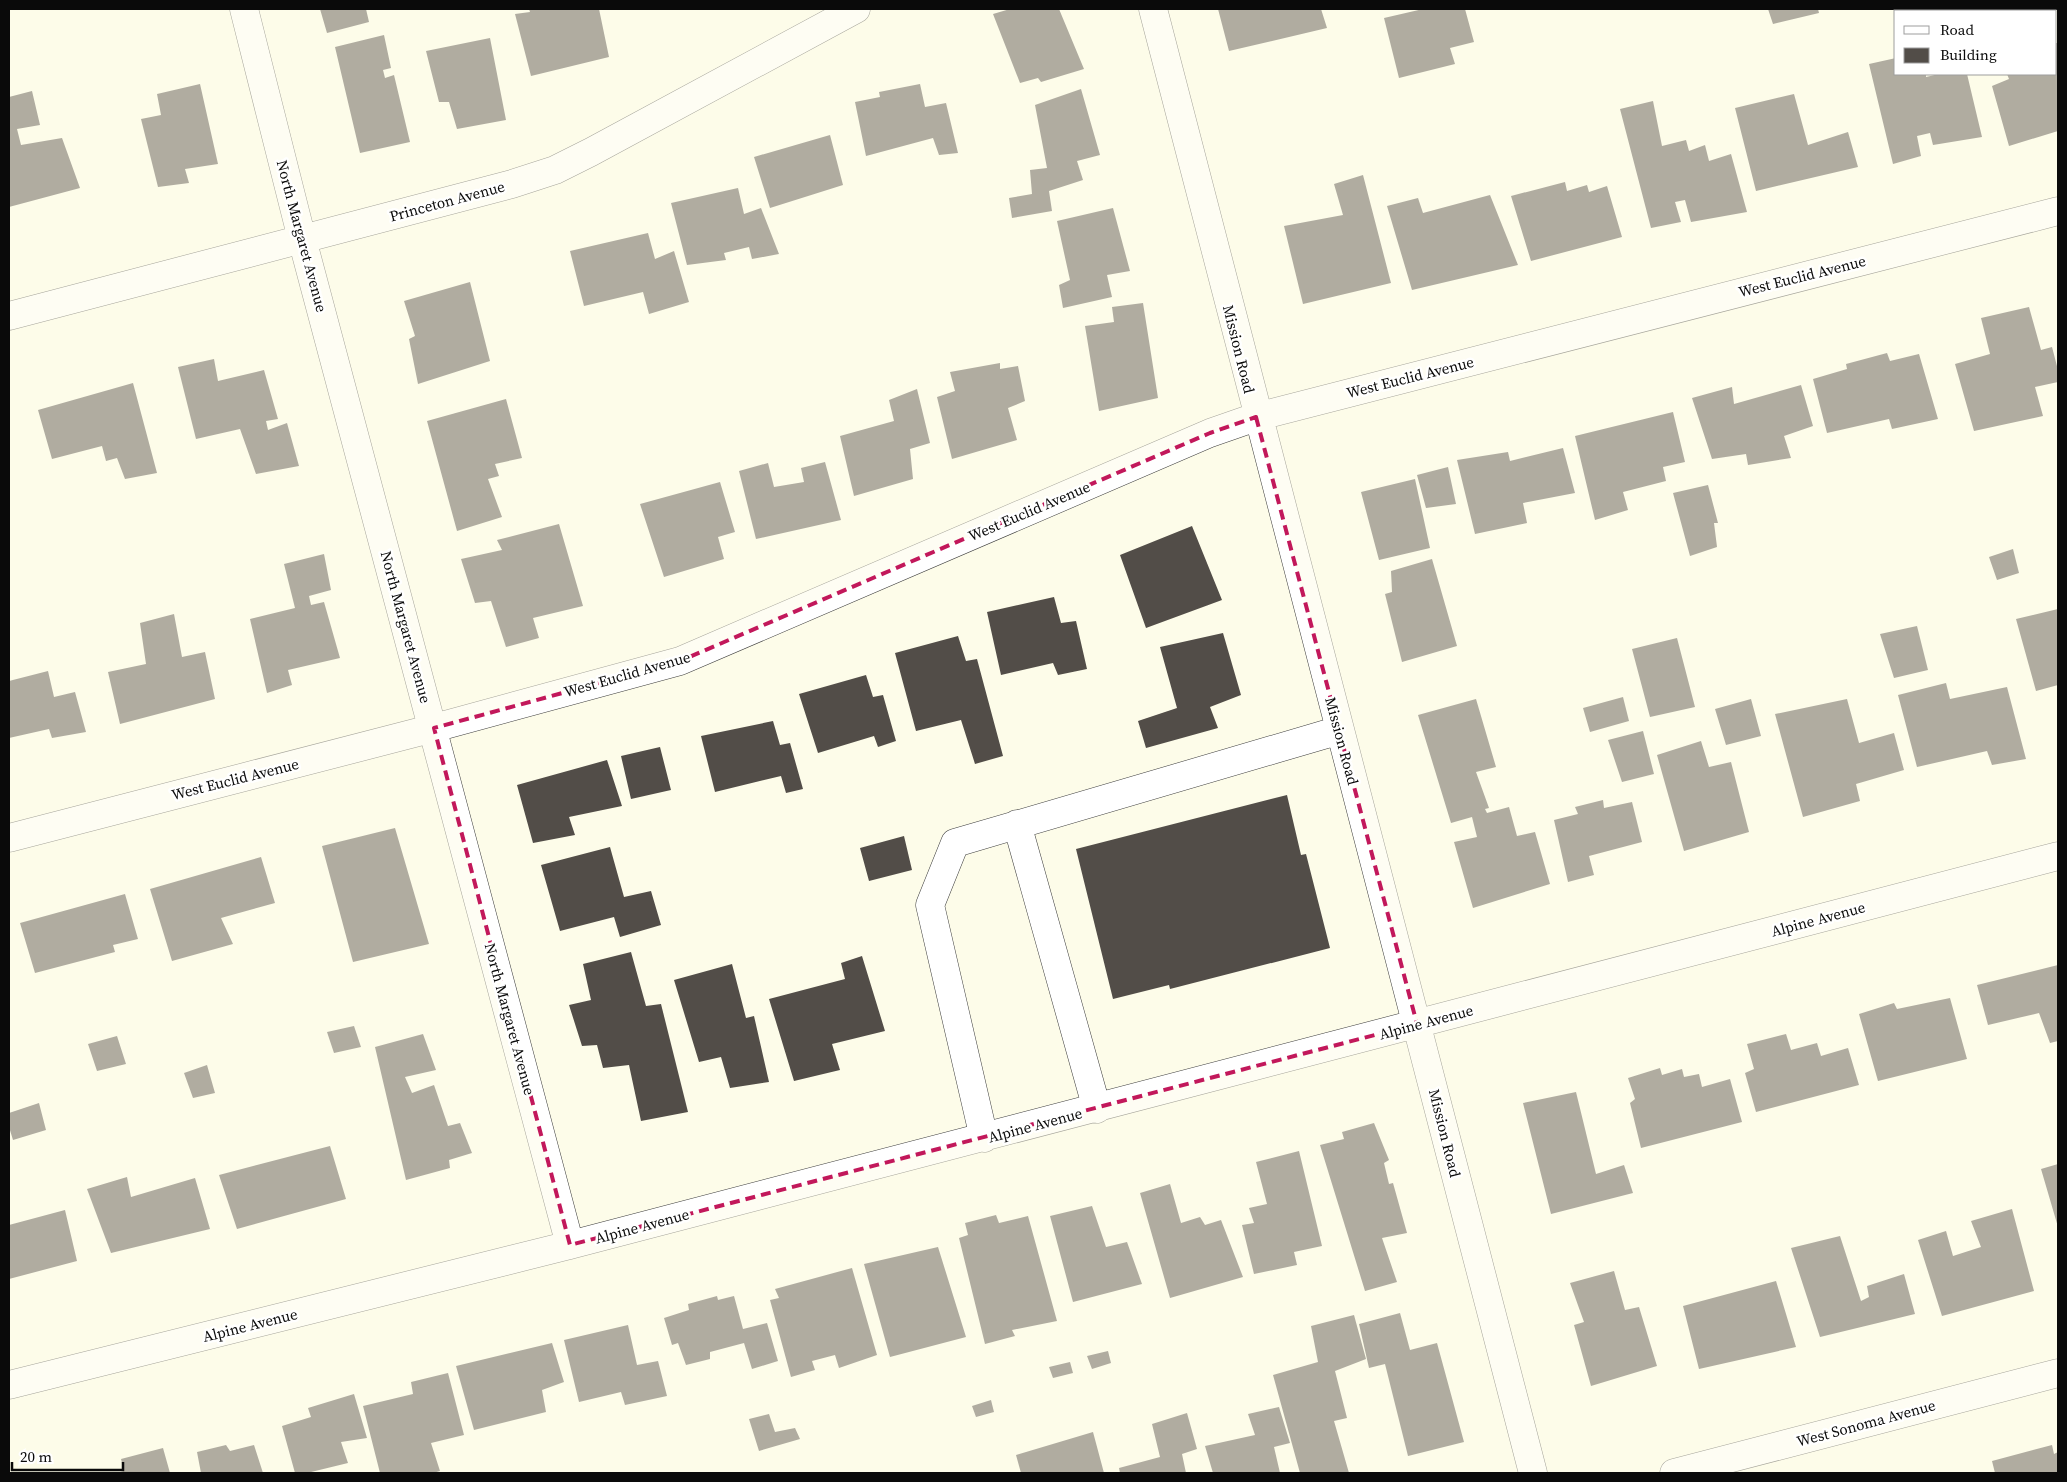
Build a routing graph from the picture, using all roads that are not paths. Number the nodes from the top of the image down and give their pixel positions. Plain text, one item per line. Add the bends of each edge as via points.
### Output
1 (244, 9) edge
2 (856, 9) edge
3 (1153, 9) edge
4 (2058, 211) edge
5 (302, 239) junction
6 (9, 316) edge
7 (1256, 417) junction
8 (434, 728) junction
9 (1340, 730) junction
10 (1017, 824) junction
11 (9, 838) edge
12 (2058, 856) edge
13 (1417, 1024) junction
14 (1097, 1109) junction
15 (984, 1138) junction
16 (570, 1245) junction
17 (2058, 1372) edge
18 (9, 1385) edge
19 (1533, 1473) edge
20 (1674, 1473) edge

1 - 5 street, North Margaret Avenue
2 - 5 street, Princeton Avenue via 555,170
3 - 7 street, Mission Road
4 - 7 street, West Euclid Avenue
5 - 6 street, Princeton Avenue
5 - 8 street, North Margaret Avenue
7 - 8 street, West Euclid Avenue via 1210,433 680,661
7 - 9 street, Mission Road
8 - 11 street, West Euclid Avenue
8 - 16 street, North Margaret Avenue
9 - 10 street
9 - 13 street, Mission Road
10 - 14 street
10 - 15 street via 955,843 930,905
12 - 13 street, Alpine Avenue
13 - 14 street, Alpine Avenue
13 - 19 street, Mission Road
14 - 15 street, Alpine Avenue
15 - 16 street, Alpine Avenue
16 - 18 street, Alpine Avenue
17 - 20 street, West Sonoma Avenue

